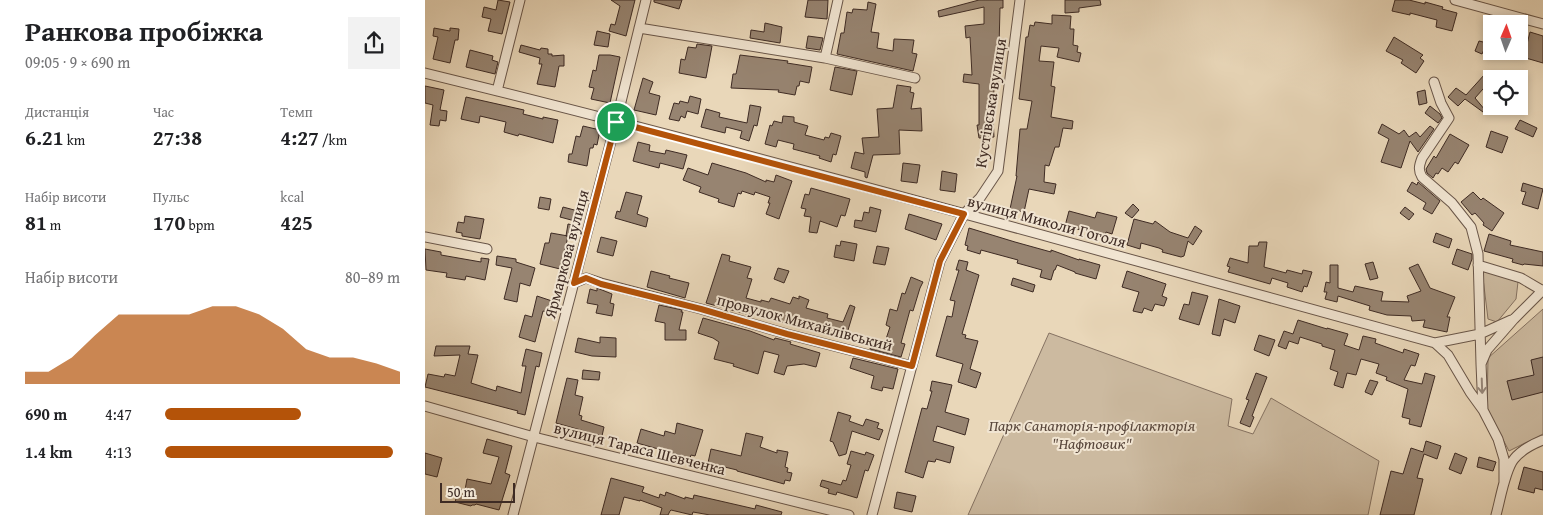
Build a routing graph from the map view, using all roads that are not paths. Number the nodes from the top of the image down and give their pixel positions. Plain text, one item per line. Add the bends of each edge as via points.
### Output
1 (520, 0) edge
2 (646, 0) edge
3 (838, 0) edge
4 (1021, 0) edge
5 (1455, 0) edge
6 (1543, 24) edge
7 (639, 28) junction
8 (825, 58) junction
9 (425, 73) edge
10 (915, 78) dead end
11 (1434, 82) dead end
12 (497, 91) junction
13 (616, 122) junction
14 (964, 214) junction
15 (425, 238) edge
16 (487, 249) dead end
17 (1478, 265) junction
18 (574, 283) junction
19 (1543, 290) edge
20 (1514, 319) junction
21 (1480, 334) junction
22 (1435, 343) junction
23 (1481, 364) junction
24 (912, 366) junction
25 (425, 406) edge
26 (1483, 410) junction
27 (534, 437) junction
28 (1543, 440) edge
29 (1504, 482) junction
30 (514, 515) edge
31 (849, 515) edge
32 (872, 515) edge
33 (1496, 515) edge

1 - 12 street
2 - 7 street, Ярмаркова вулиця
3 - 8 street
4 - 14 street, Кустівська вулиця via 998,171 980,198
5 - 6 street
7 - 8 street
7 - 13 street, Ярмаркова вулиця
8 - 10 street
9 - 12 street, вулиця Миколи Гоголя
11 - 17 street via 1449,118 1422,158 1419,171 1471,227
12 - 13 street, вулиця Миколи Гоголя
13 - 14 street, вулиця Миколи Гоголя
13 - 18 street, Ярмаркова вулиця
14 - 22 street, вулиця Миколи Гоголя
14 - 24 street, Кустівська вулиця via 940,261
15 - 16 street
17 - 19 street via 1521,278
17 - 21 street
18 - 24 street, провулок Михайлівський via 586,278
18 - 27 street, Ярмаркова вулиця
19 - 20 street
20 - 21 street
20 - 23 street via 1487,350
21 - 22 street
21 - 23 street
22 - 26 street via 1448,355
23 -> 26 street
24 - 32 street, Кустівська вулиця
25 - 27 street, вулиця Тараса Шевченка
26 - 29 street via 1505,458
27 - 30 street, Ярмаркова вулиця
27 - 31 street, вулиця Тараса Шевченка
28 - 29 street via 1513,459
29 - 33 street

